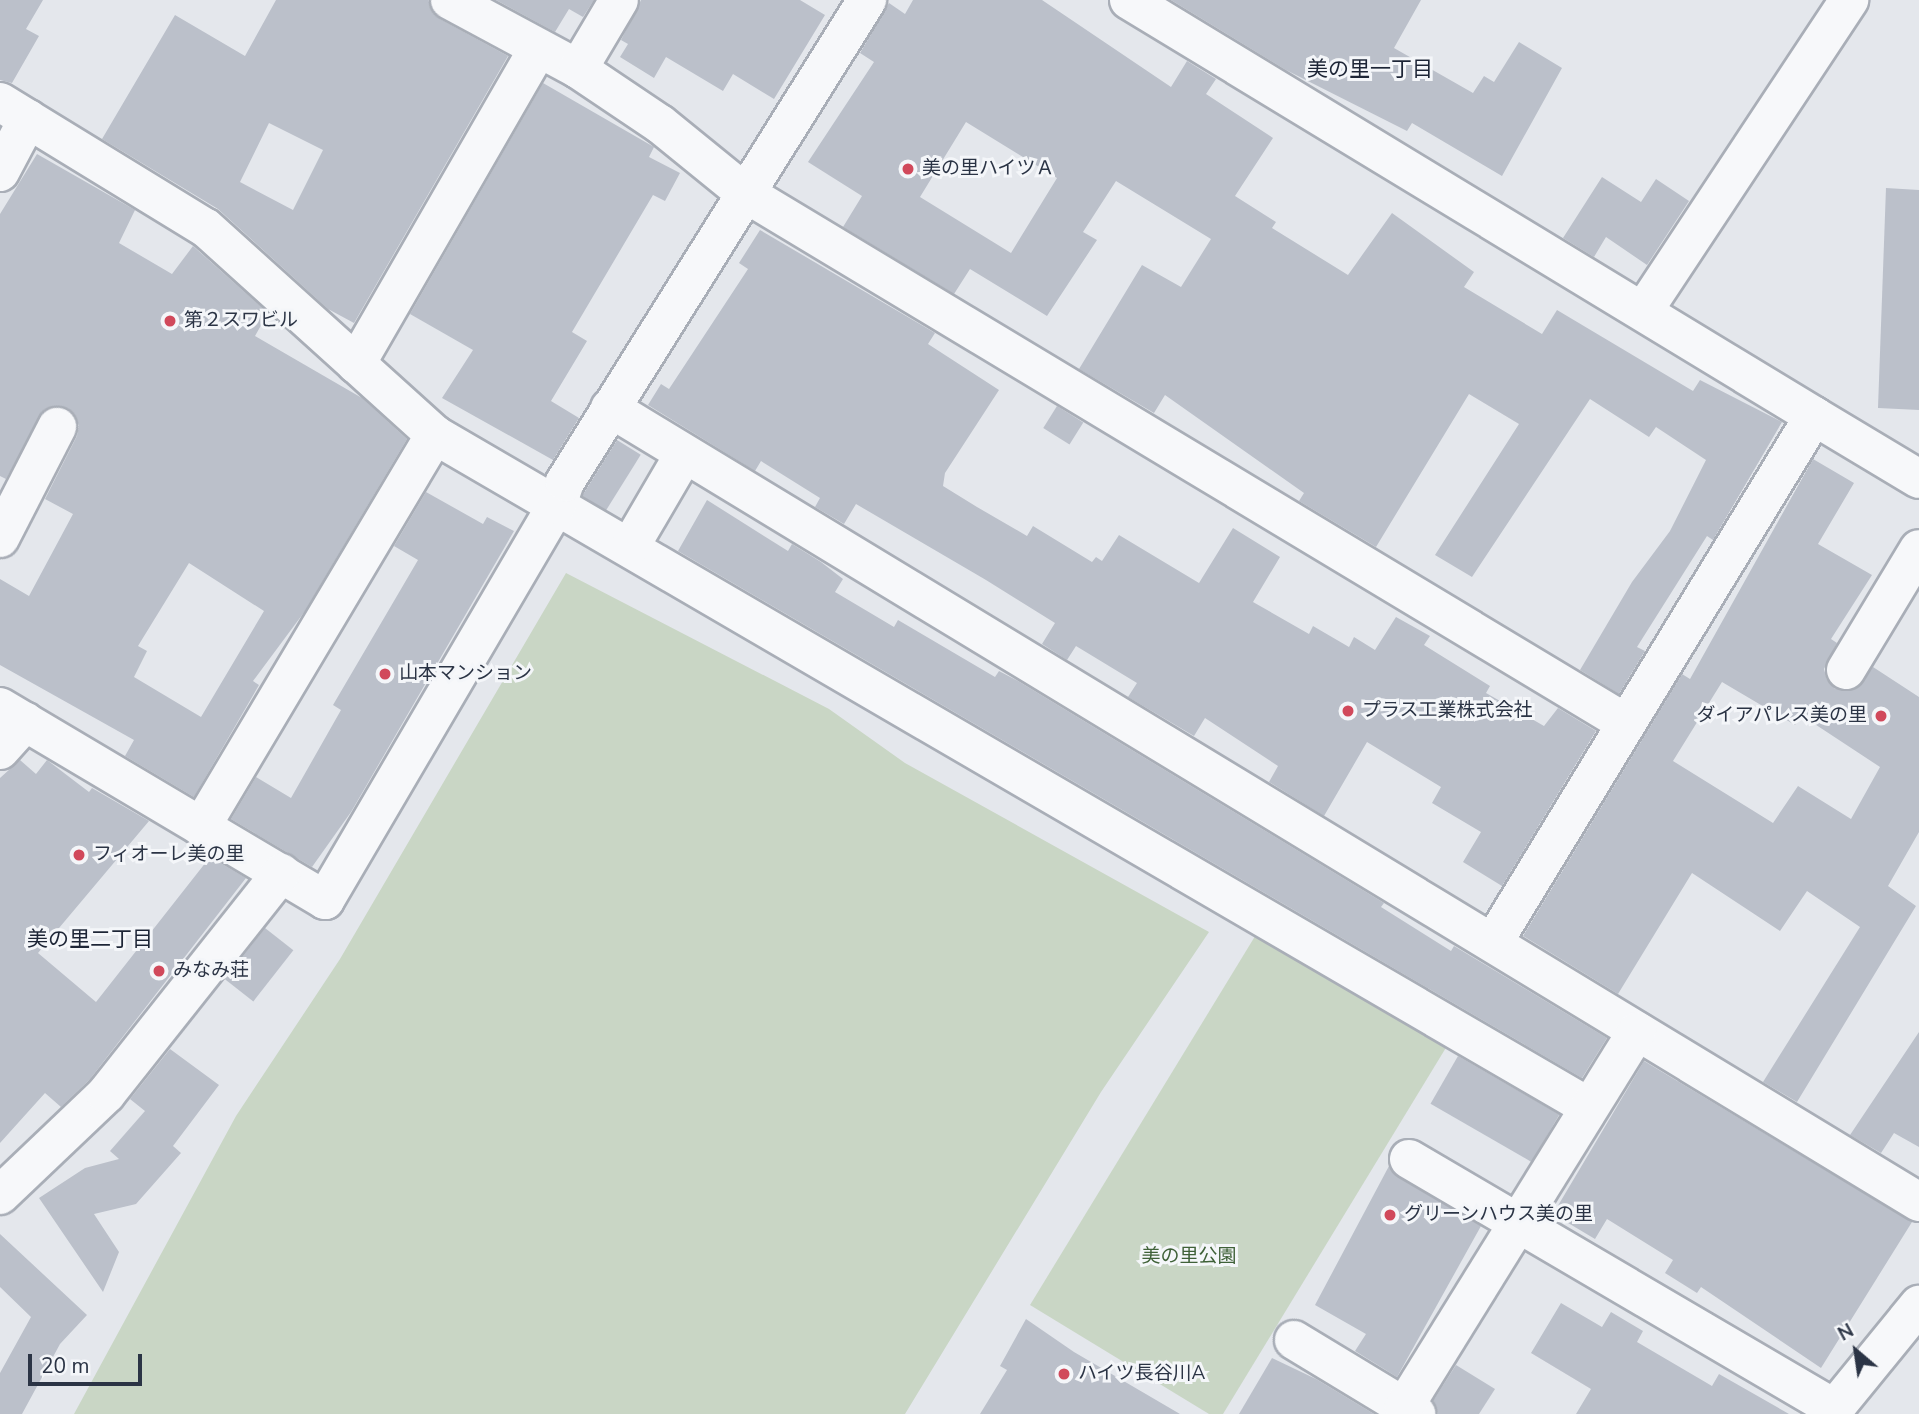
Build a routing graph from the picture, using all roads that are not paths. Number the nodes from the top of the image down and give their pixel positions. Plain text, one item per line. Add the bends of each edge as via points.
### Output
1 (450, 0) edge
2 (619, 0) edge
3 (867, 0) edge
4 (1129, 0) edge
5 (1849, 0) edge
6 (537, 50) junction
7 (578, 69) junction
8 (14, 111) edge
9 (0, 172) edge
10 (745, 193) junction
11 (1644, 310) junction
12 (356, 364) junction
13 (610, 408) junction
14 (1814, 416) junction
15 (57, 427) dead end
16 (435, 435) junction
17 (683, 456) junction
18 (1919, 479) edge
19 (557, 505) junction
20 (0, 538) edge
21 (631, 545) junction
22 (1919, 549) edge
23 (1846, 670) dead end
24 (12, 714) edge
25 (1623, 722) junction
26 (0, 750) edge
27 (201, 827) junction
28 (281, 873) junction
29 (1494, 941) junction
30 (1637, 1031) junction
31 (1587, 1106) junction
32 (1409, 1159) dead end
33 (0, 1195) edge
34 (1919, 1202) edge
35 (1517, 1221) junction
36 (1919, 1305) edge
37 (1294, 1340) dead end
38 (1410, 1410) edge
39 (1831, 1411) edge

1 - 6 street
2 - 7 street
3 - 10 street
4 - 11 street
5 - 11 street
6 - 7 street
6 - 12 street
7 - 10 street
8 - 9 street
8 - 12 street via 206,228
10 - 13 street
10 - 25 street
11 - 14 street
12 - 16 street
13 - 17 street
13 - 19 street
14 - 18 street
14 - 25 street
15 - 20 street
16 - 19 street
16 - 27 street
17 - 21 street
17 - 29 street
19 - 21 street
19 - 28 street via 325,900
21 - 31 street
22 - 23 street
24 - 26 street
24 - 27 street
25 - 29 street
27 - 28 street
28 - 33 street via 106,1094
29 - 30 street
30 - 31 street
30 - 34 street
31 - 35 street
32 - 35 street
35 - 38 street
35 - 39 street
36 - 39 street
37 - 38 street

